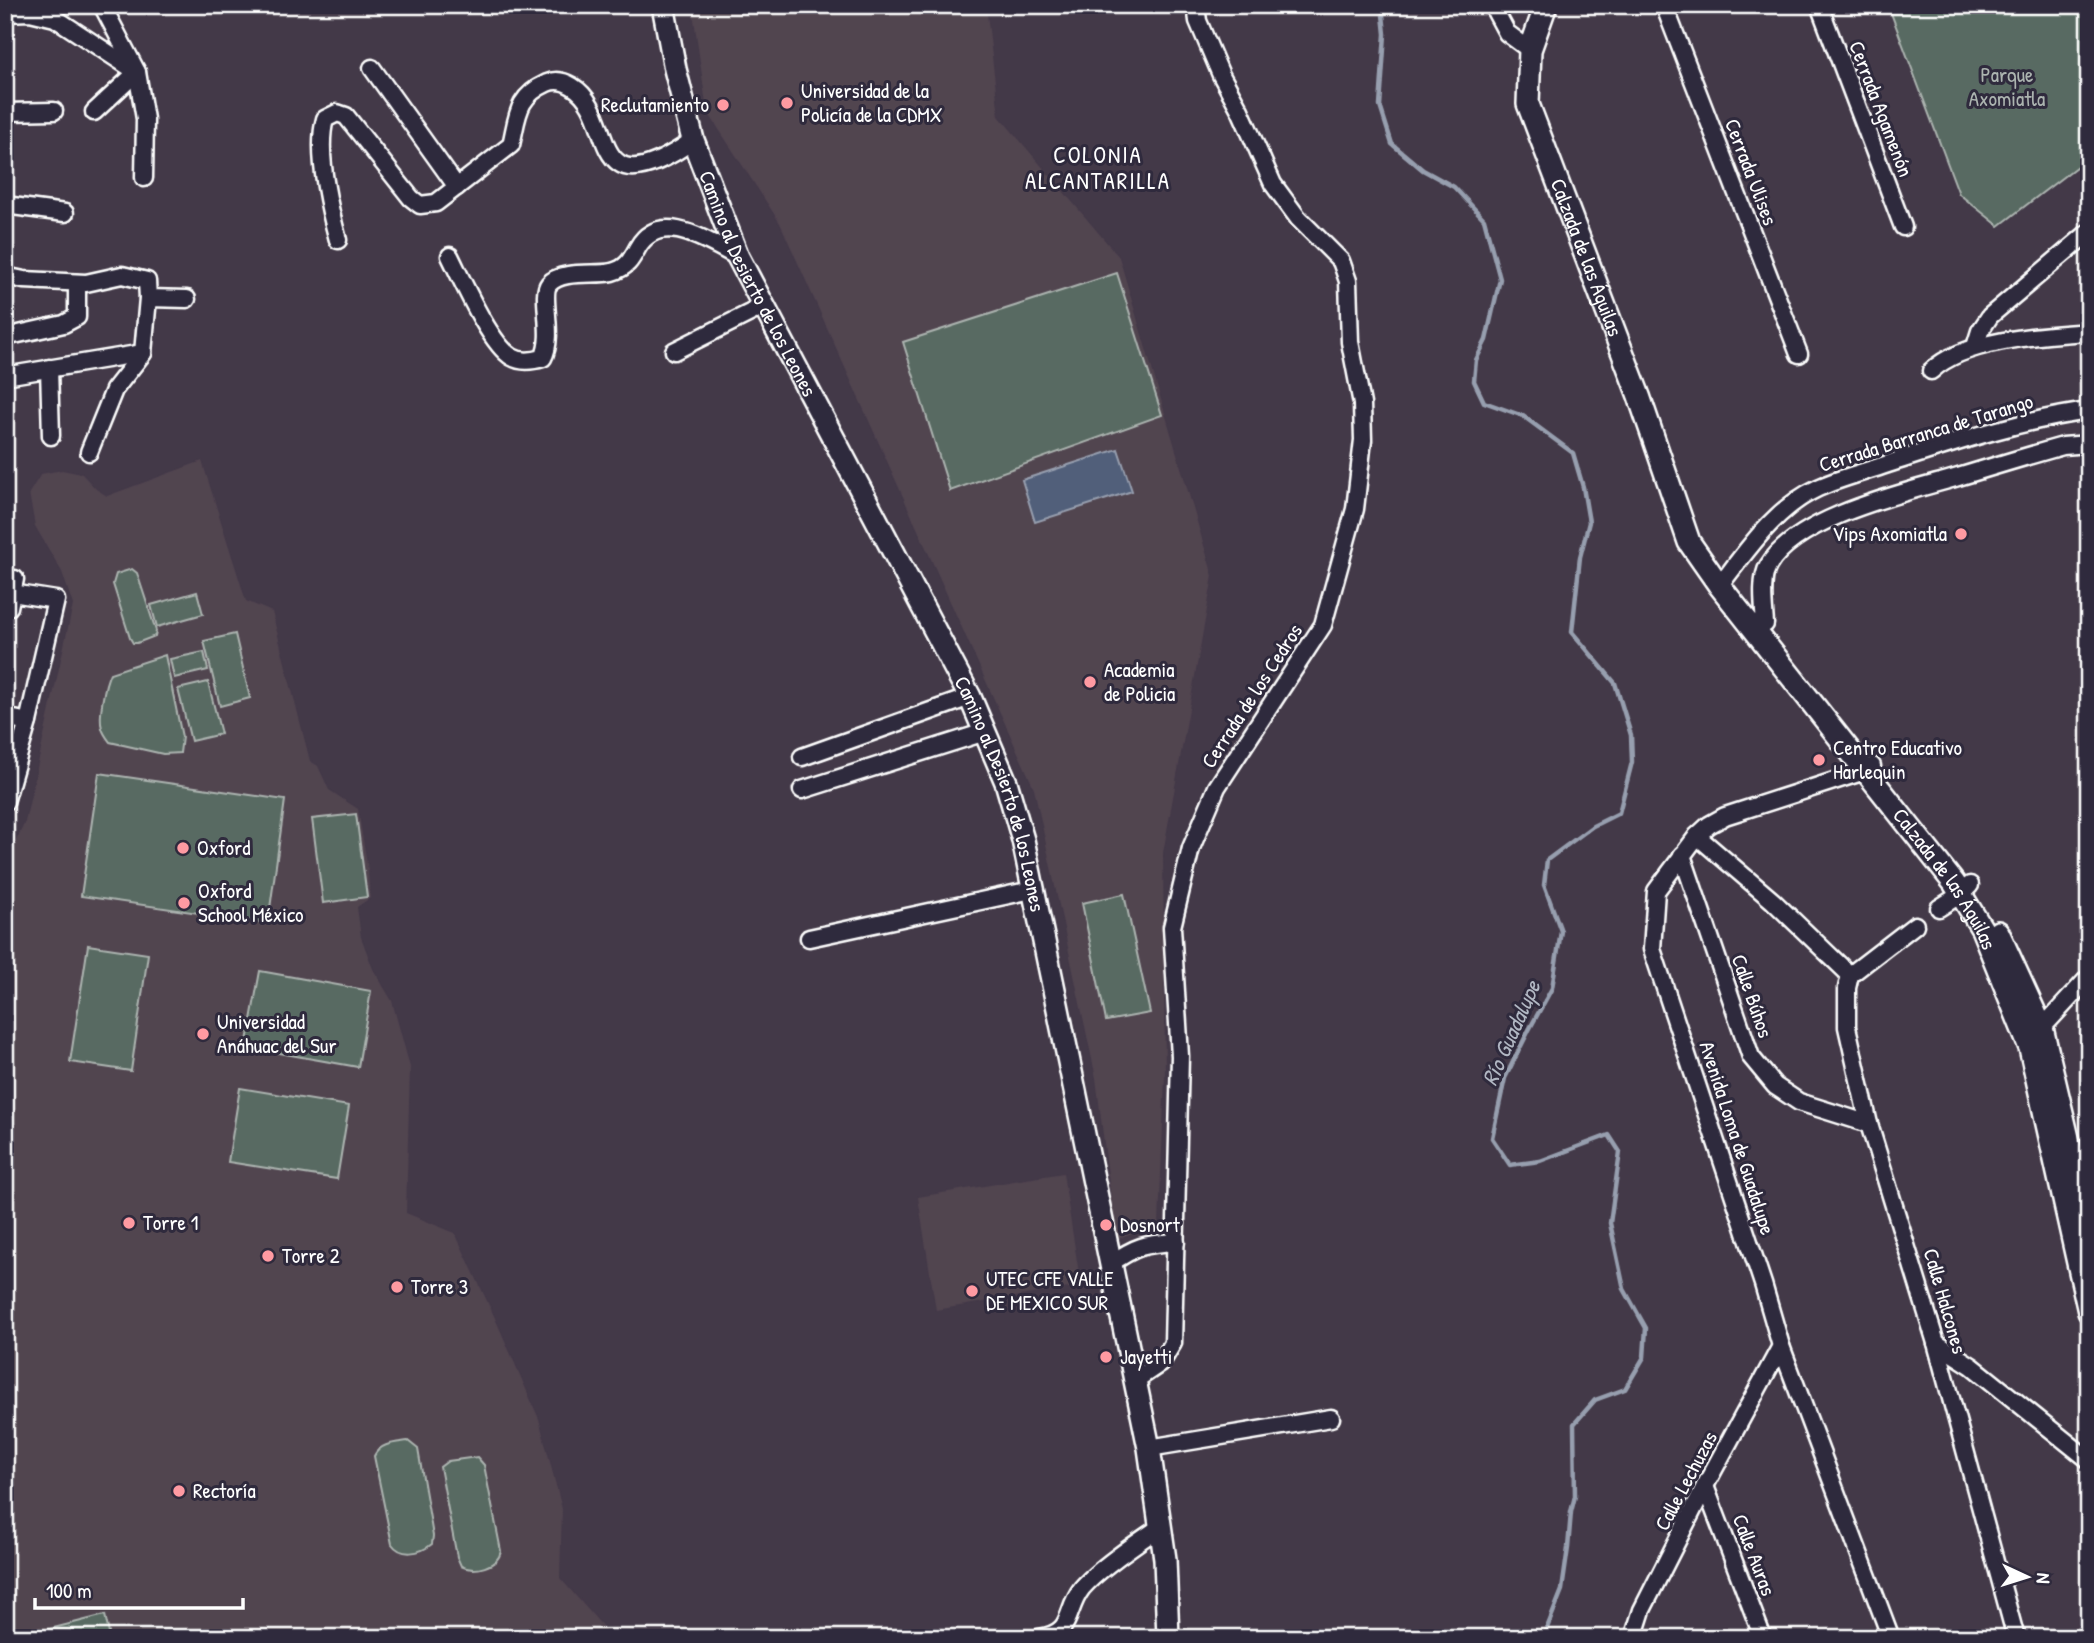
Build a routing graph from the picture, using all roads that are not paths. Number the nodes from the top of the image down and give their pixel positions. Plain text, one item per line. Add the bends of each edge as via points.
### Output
1 (102, 5) edge
2 (663, 5) edge
3 (1196, 5) edge
4 (1492, 5) edge
5 (1546, 5) edge
6 (1664, 5) edge
7 (1819, 5) edge
8 (5, 13) edge
9 (1530, 50) junction
10 (372, 68) dead end
11 (137, 72) junction
12 (54, 111) dead end
13 (5, 112) edge
14 (94, 112) dead end
15 (693, 140) junction
16 (144, 178) dead end
17 (457, 187) junction
18 (5, 205) edge
19 (65, 213) dead end
20 (1903, 227) dead end
21 (2089, 232) edge
22 (338, 240) dead end
23 (450, 256) dead end
24 (738, 257) junction
25 (5, 276) edge
26 (77, 283) junction
27 (148, 298) junction
28 (187, 299) dead end
29 (764, 306) junction
30 (2089, 332) edge
31 (5, 337) edge
32 (1975, 347) junction
33 (674, 351) dead end
34 (143, 353) junction
35 (1799, 354) dead end
36 (49, 368) junction
37 (1931, 371) dead end
38 (5, 376) edge
39 (2089, 411) edge
40 (51, 436) dead end
41 (2089, 444) edge
42 (89, 452) dead end
43 (1679, 505) junction
44 (1749, 547) junction
45 (1767, 567) junction
46 (1727, 576) junction
47 (11, 593) edge
48 (1765, 624) junction
49 (970, 697) junction
50 (5, 717) edge
51 (29, 722) junction
52 (985, 732) junction
53 (802, 757) dead end
54 (1868, 769) junction
55 (802, 790) dead end
56 (5, 802) edge
57 (1697, 836) junction
58 (1682, 855) junction
59 (1032, 890) junction
60 (1966, 890) junction
61 (1939, 908) dead end
62 (1915, 925) dead end
63 (809, 938) dead end
64 (1850, 975) junction
65 (2089, 978) edge
66 (2042, 1028) junction
67 (2030, 1048) junction
68 (1869, 1124) junction
69 (2089, 1227) edge
70 (1176, 1242) junction
71 (1110, 1264) junction
72 (2089, 1312) edge
73 (1936, 1343) junction
74 (1781, 1346) junction
75 (1136, 1380) junction
76 (1331, 1419) dead end
77 (1149, 1448) junction
78 (2089, 1460) edge
79 (1705, 1486) junction
80 (1160, 1527) junction
81 (1038, 1638) edge
82 (1168, 1638) edge
83 (1636, 1638) edge
84 (1763, 1638) edge
85 (1891, 1638) edge
86 (2016, 1638) edge

1 - 11 street
2 - 15 main road, Camino al Desierto de los Leones
3 - 70 street, Cerrada de los Cedros via 1221,75 1273,184 1298,218 1341,261 1348,281 1350,342 1362,404 1363,440 1355,509 1323,625 1217,787 1191,848 1172,927 1180,1056
4 - 9 street via 1507,33
5 - 9 main road, Calzada de las Águilas
6 - 35 street, Cerrada Ulises
7 - 20 street, Cerrada Agamenón
8 - 11 street via 55,18
9 - 43 main road, Calzada de las Águilas via 1528,104
10 - 17 street
11 - 14 street
11 - 16 street via 145,119
12 - 13 street
15 - 17 street via 657,162 620,165 582,93 563,81 548,82 527,96 519,108 512,145
15 - 24 main road, Camino al Desierto de los Leones
17 - 22 street via 436,203 420,205 346,116 337,113 325,119 323,160
18 - 19 street
21 - 32 street via 1990,316
23 - 24 street via 497,343 512,357 530,362 543,358 549,347 546,293 549,284 558,279 624,268 648,235 662,229 680,229
24 - 29 main road, Camino al Desierto de los Leones
25 - 26 street
26 - 27 street via 122,275 146,281
26 - 31 street via 77,317
27 - 28 street
27 - 34 street
29 - 33 street
29 - 49 main road, Camino al Desierto de los Leones
30 - 32 street
32 - 37 street
34 - 36 street
34 - 42 street via 114,390
36 - 38 street
36 - 40 street
39 - 44 street, Cerrada Barranca de Tarango via 2052,416 1817,488 1776,517
41 - 45 street via 2063,446 1883,499 1819,524 1787,544
43 - 46 main road, Calzada de las Águilas
43 - 54 main road, Calzada de las Águilas via 1689,542 1719,585
44 - 45 street
44 - 46 street, Cerrada Barranca de Tarango
45 - 48 street
46 - 48 main road, Calzada de las Águilas
47 - 51 street via 56,600
48 - 54 main road, Calzada de las Águilas
49 - 52 main road, Camino al Desierto de los Leones
49 - 53 street
50 - 51 street
51 - 56 street
52 - 55 street
52 - 59 main road, Camino al Desierto de los Leones via 1023,839
54 - 57 street, Avenida Loma de Guadalupe via 1725,816
54 - 60 main road, Calzada de las Águilas via 1922,822
57 - 58 street, Avenida Loma de Guadalupe
57 - 64 street
58 - 68 street, Calle Búhos via 1751,1057 1775,1086 1799,1101
58 - 74 street, Avenida Loma de Guadalupe via 1656,891 1651,949
59 - 63 street
59 - 71 main road, Camino al Desierto de los Leones
60 - 61 street
60 - 66 main road, Calzada de las Águilas via 2010,956
60 - 67 main road, Calzada de las Águilas
62 - 64 street
64 - 68 street, Calle Halcones via 1847,1027
65 - 66 street
66 - 67 street
66 - 69 main road, Calzada de las Águilas
67 - 72 main road, Calzada de las Águilas
68 - 73 street, Calle Halcones
70 - 71 street via 1133,1248
70 - 75 street, Cerrada de los Cedros via 1173,1343 1161,1363
71 - 75 main road, Camino al Desierto de los Leones
73 - 78 street via 1972,1366
73 - 86 street, Calle Halcones
74 - 79 street, Calle Lechuzas
74 - 85 street, Avenida Loma de Guadalupe
75 - 77 main road, Camino al Desierto de los Leones
76 - 77 street
77 - 80 main road, Camino al Desierto de los Leones
79 - 83 street, Calle Lechuzas via 1642,1611
79 - 84 street, Calle Auras
80 - 81 street via 1083,1588 1066,1623 1054,1636
80 - 82 main road, Camino al Desierto de los Leones

